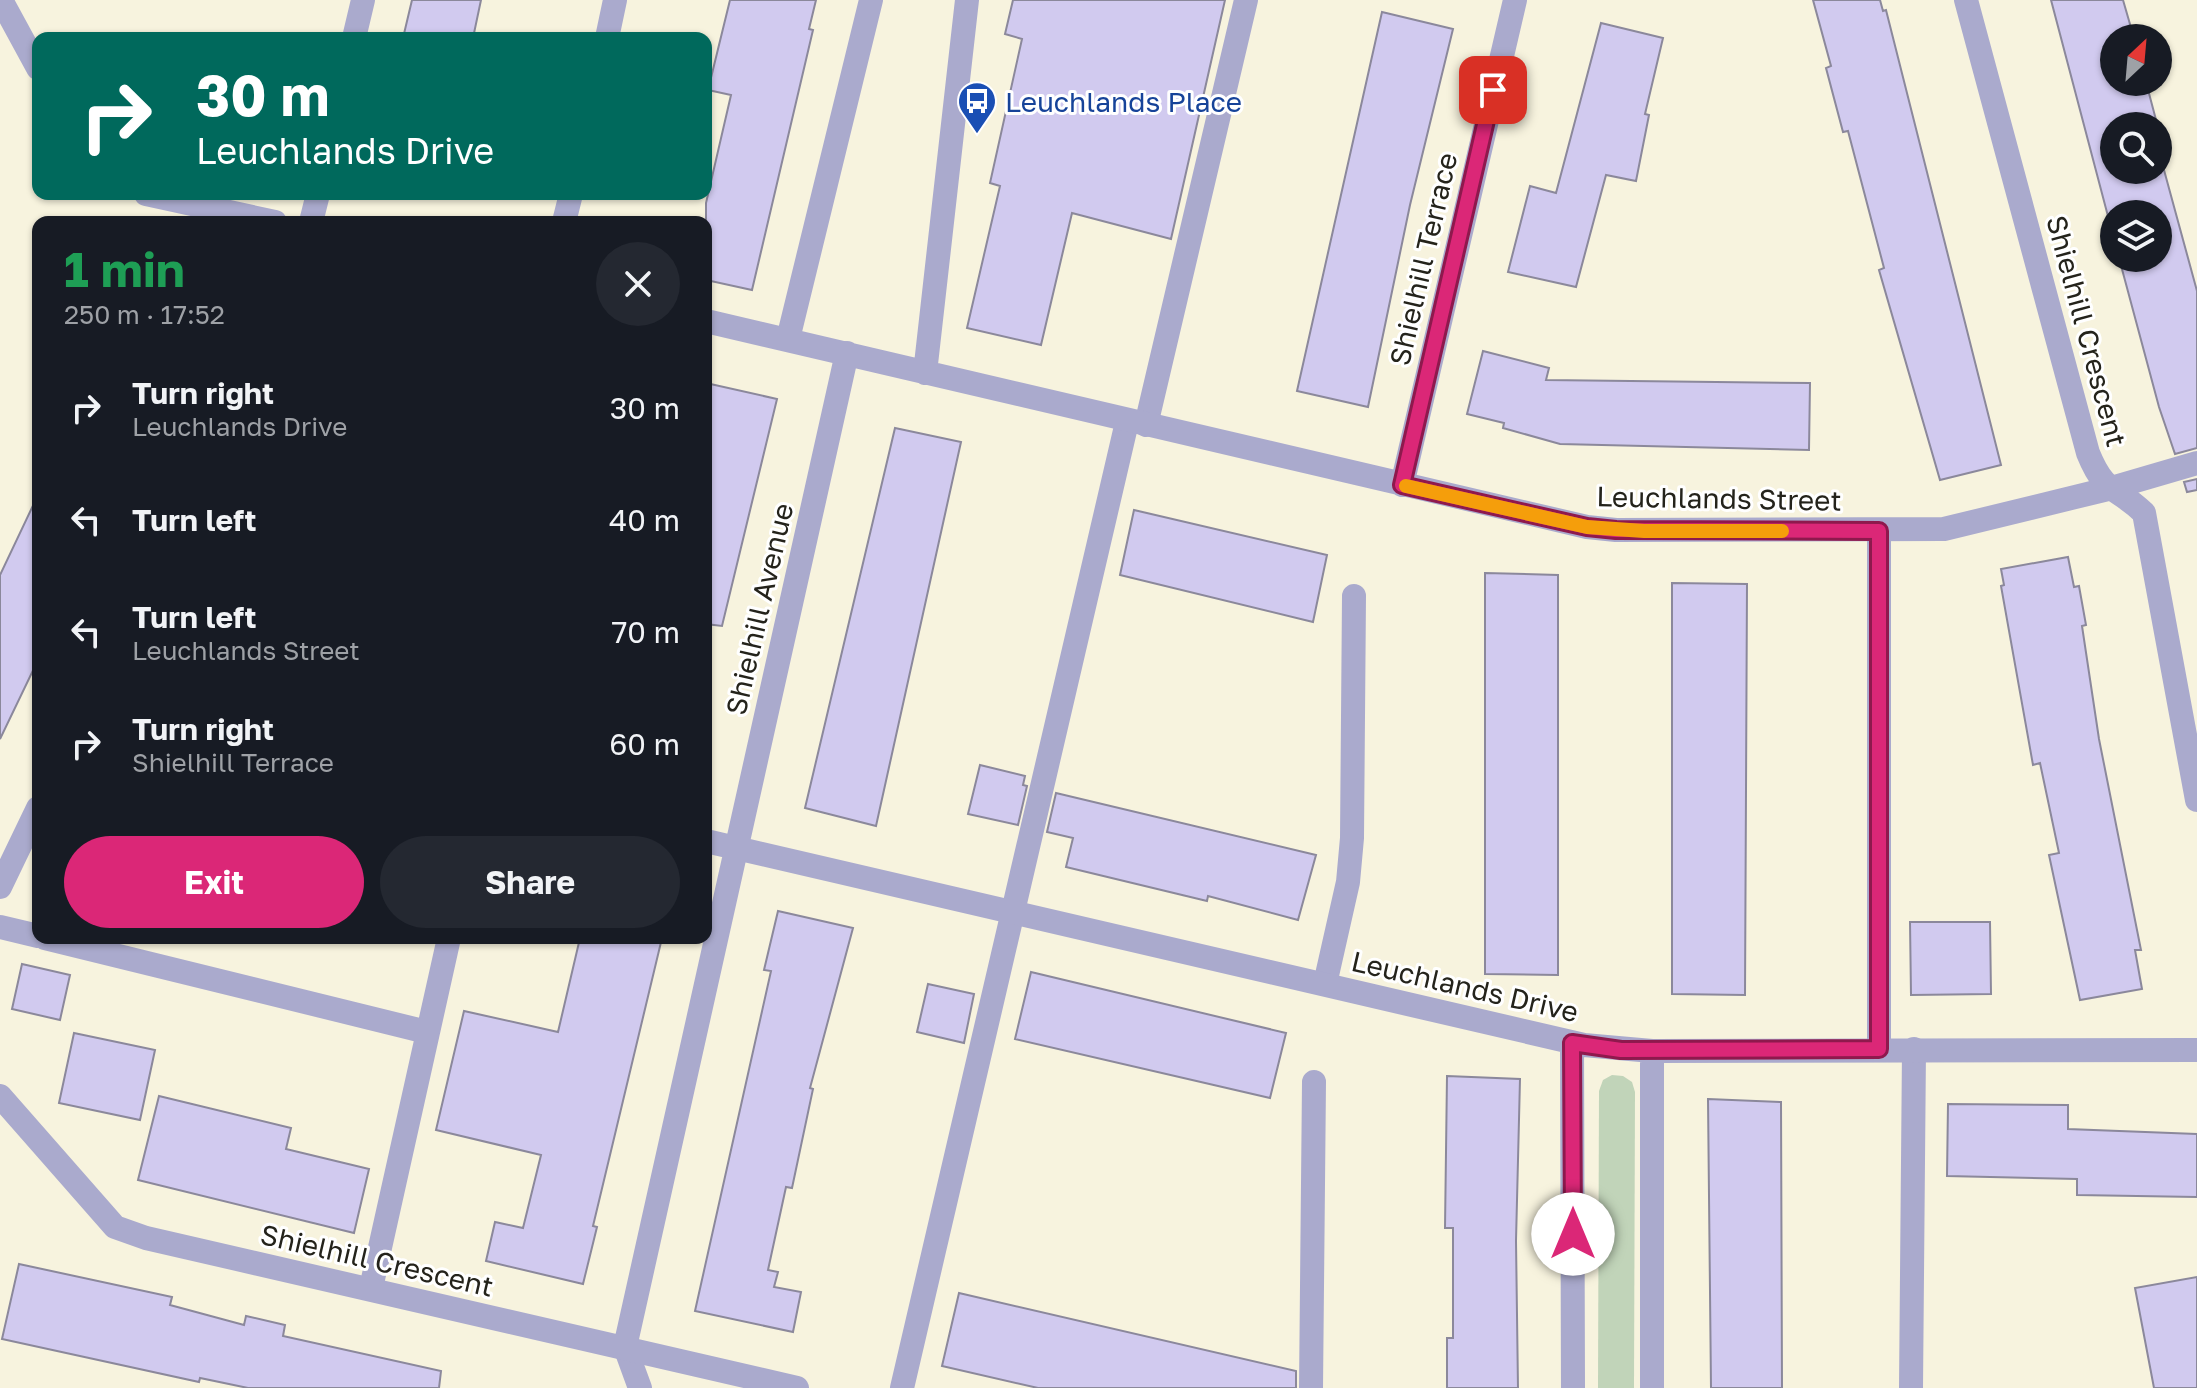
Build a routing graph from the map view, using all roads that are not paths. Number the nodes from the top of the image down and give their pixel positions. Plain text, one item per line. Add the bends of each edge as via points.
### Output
1 (1, 0) edge
2 (363, 0) edge
3 (615, 0) edge
4 (871, 0) edge
5 (967, 0) edge
6 (1246, 0) edge
7 (1515, 0) edge
8 (1966, 0) edge
9 (355, 32) edge
10 (608, 32) edge
11 (32, 57) edge
12 (174, 200) edge
13 (247, 216) edge
14 (712, 322) edge
15 (788, 339) junction
16 (847, 353) junction
17 (925, 373) junction
18 (1136, 424) junction
19 (2197, 463) edge
20 (1402, 485) junction
21 (2108, 489) junction
22 (1879, 531) junction
23 (1354, 596) dead end
24 (2197, 800) edge
25 (32, 820) edge
26 (712, 842) edge
27 (736, 848) junction
28 (0, 887) edge
29 (1011, 913) junction
30 (0, 927) edge
31 (32, 935) edge
32 (69, 944) edge
33 (448, 944) edge
34 (1325, 984) junction
35 (427, 1032) junction
36 (1572, 1043) junction
37 (1879, 1049) junction
38 (1914, 1049) junction
39 (2197, 1050) edge
40 (1652, 1051) junction
41 (1314, 1082) dead end
42 (0, 1096) edge
43 (371, 1288) junction
44 (625, 1347) junction
45 (640, 1388) edge
46 (797, 1388) edge
47 (902, 1388) edge
48 (1311, 1388) edge
49 (1573, 1388) edge
50 (1652, 1388) edge
51 (1911, 1388) edge

1 - 11 street
2 - 9 street
3 - 10 street
4 - 15 street
5 - 17 street
6 - 18 street
7 - 20 street, Shielhill Terrace
8 - 21 street, Shielhill Crescent via 2088,453
12 - 13 street
14 - 15 street, Leuchlands Street
15 - 16 street, Leuchlands Street
16 - 17 street, Leuchlands Street
16 - 27 street, Shielhill Avenue
17 - 18 street, Leuchlands Street
18 - 20 street, Leuchlands Street
18 - 29 street
19 - 21 street, Leuchlands Street
20 - 22 street, Leuchlands Street via 1601,529
21 - 22 street, Leuchlands Street via 1944,529
21 - 24 street, Shielhill Crescent via 2128,497 2144,513
22 - 37 street
23 - 34 street via 1352,838 1348,882
25 - 28 street
26 - 27 street, Leuchlands Drive
27 - 29 street, Leuchlands Drive
27 - 44 street, Shielhill Avenue
29 - 34 street, Leuchlands Drive
29 - 47 street
30 - 31 street
32 - 35 street
33 - 35 street
34 - 36 street, Leuchlands Drive
35 - 43 street
36 - 40 street, Leuchlands Drive
36 - 49 street
37 - 38 street, Leuchlands Drive
37 - 40 street, Leuchlands Drive
38 - 39 street, Leuchlands Drive
38 - 51 street
40 - 50 street
41 - 48 street
42 - 43 street, Shielhill Crescent via 115,1227
43 - 44 street, Shielhill Crescent
44 - 45 street
44 - 46 street, Shielhill Crescent

